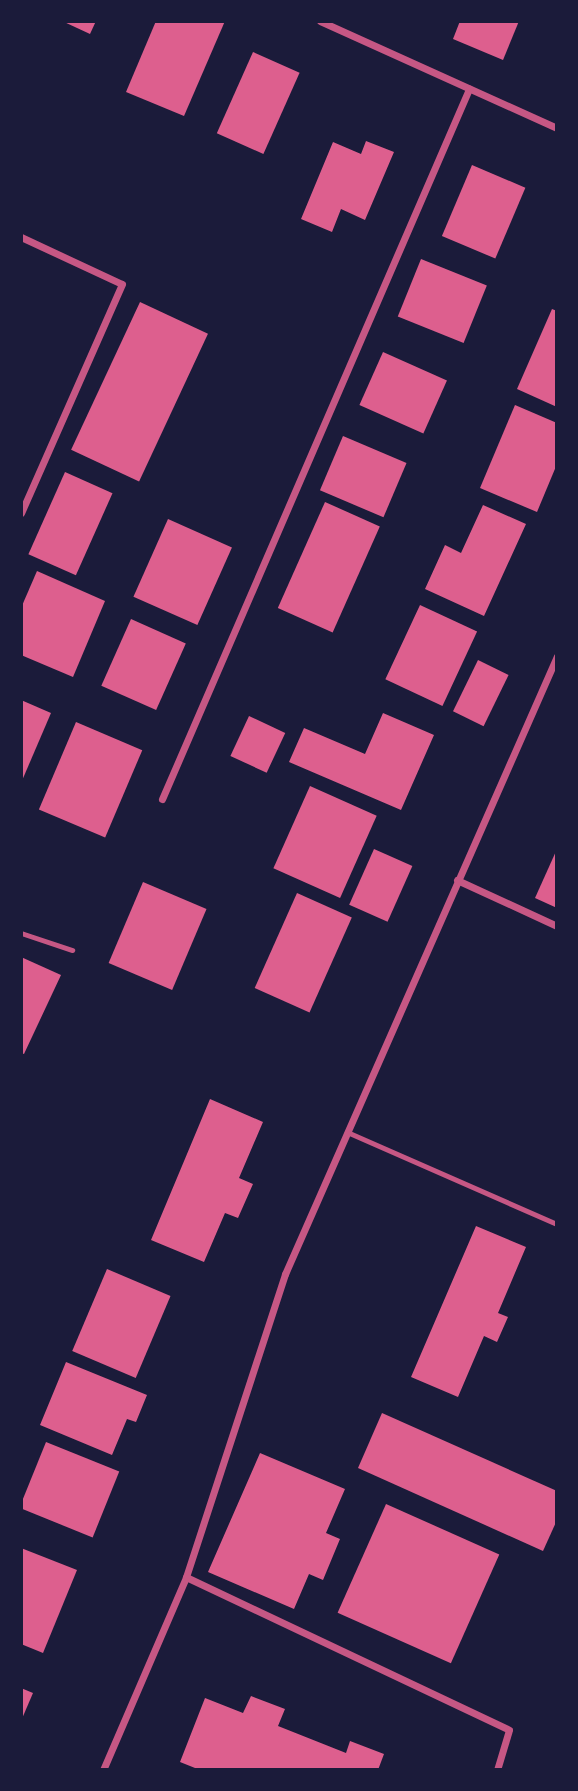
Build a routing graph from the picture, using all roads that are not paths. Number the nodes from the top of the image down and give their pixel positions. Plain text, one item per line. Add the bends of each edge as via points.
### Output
1 (320, 21) edge
2 (469, 89) junction
3 (557, 128) edge
4 (21, 237) edge
5 (21, 513) edge
6 (557, 656) edge
7 (162, 799) dead end
8 (457, 880) junction
9 (557, 926) edge
10 (21, 933) edge
11 (72, 950) dead end
12 (346, 1132) junction
13 (557, 1224) edge
14 (186, 1577) junction
15 (103, 1770) edge
16 (497, 1770) edge

1 - 2 street
2 - 3 street
2 - 7 street
4 - 5 street via 122,284
6 - 8 street
8 - 9 street
8 - 12 street
10 - 11 lane
12 - 13 lane
12 - 14 street via 285,1274
14 - 15 street
14 - 16 street via 509,1730

